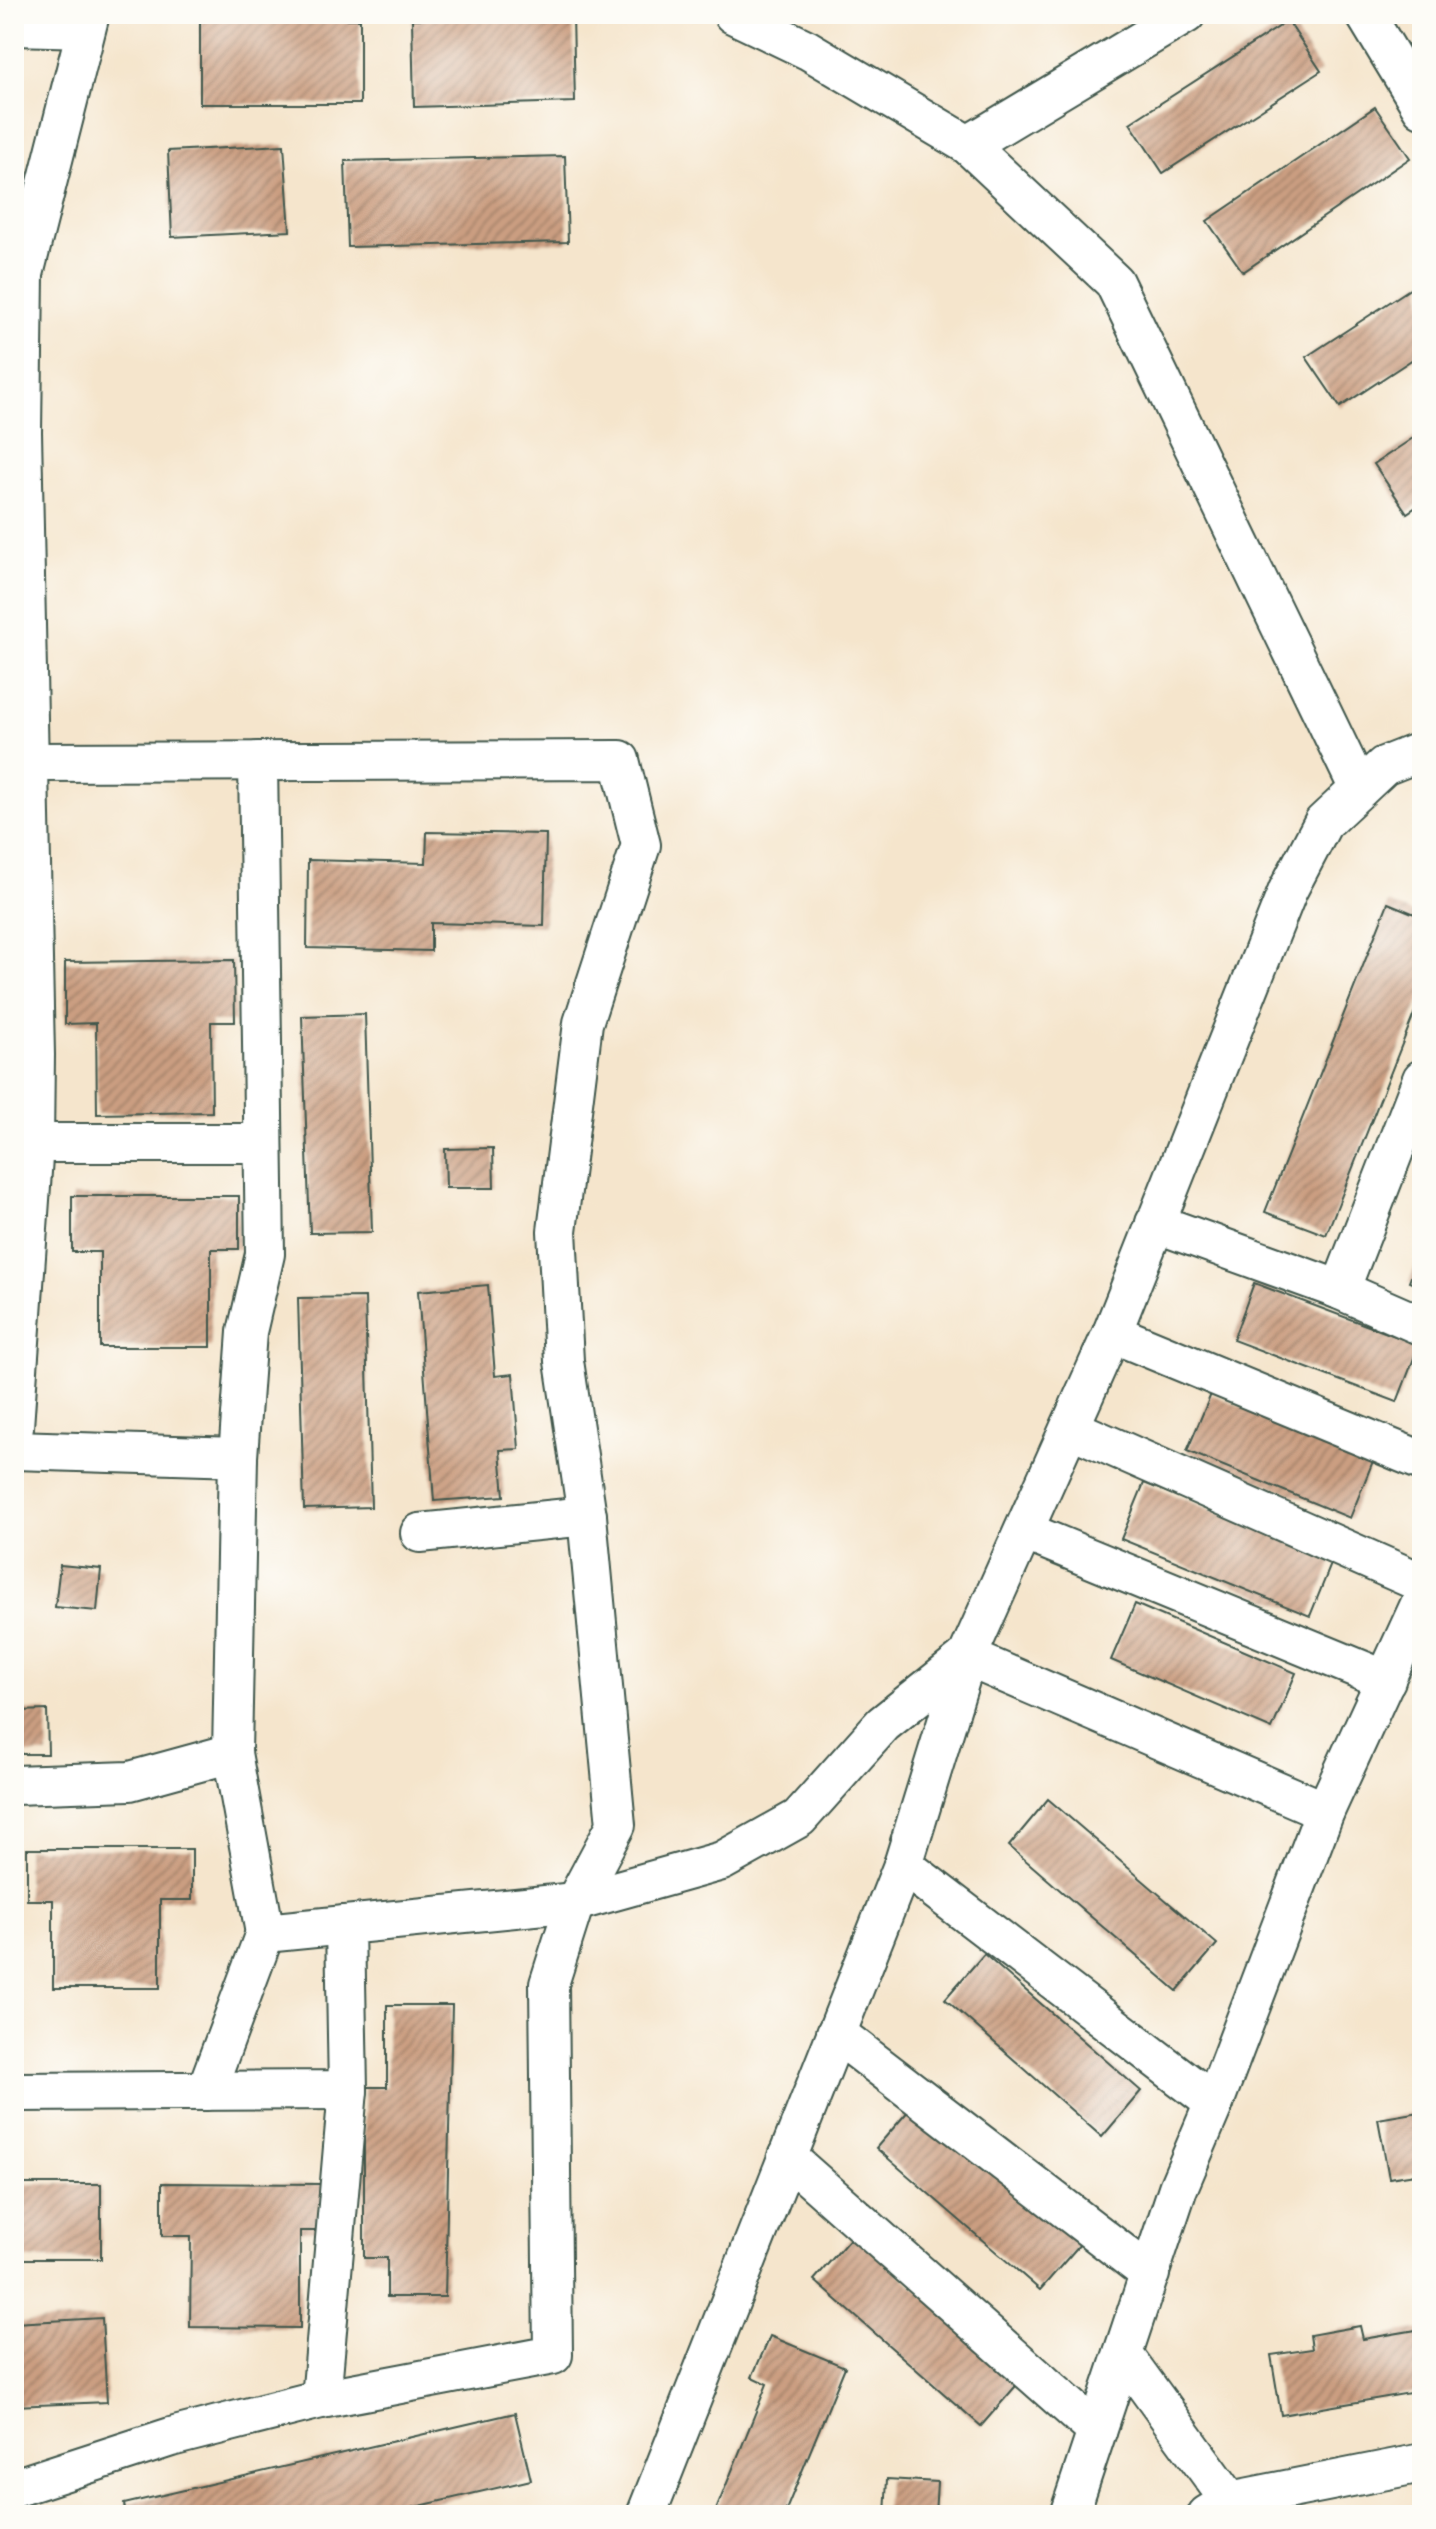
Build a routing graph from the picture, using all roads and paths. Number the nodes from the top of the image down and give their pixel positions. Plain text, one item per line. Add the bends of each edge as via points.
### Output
1 (733, 14) edge
2 (1186, 14) edge
3 (1365, 14) edge
4 (88, 21) edge
5 (14, 26) edge
6 (1422, 108) edge
7 (968, 145) junction
8 (30, 186) edge
9 (20, 613) edge
10 (1422, 751) edge
11 (258, 761) junction
12 (29, 762) junction
13 (1359, 789) junction
14 (1422, 1079) edge
15 (34, 1143) junction
16 (263, 1143) junction
17 (1155, 1223) junction
18 (1340, 1290) junction
19 (1422, 1326) edge
20 (1112, 1333) junction
21 (14, 1427) edge
22 (1070, 1428) junction
23 (14, 1450) edge
24 (238, 1457) junction
25 (1422, 1461) edge
26 (587, 1516) junction
27 (1024, 1531) junction
28 (420, 1533) dead end
29 (1422, 1583) edge
30 (1422, 1600) edge
31 (967, 1657) junction
32 (1386, 1680) junction
33 (232, 1753) junction
34 (14, 1785) edge
35 (1325, 1811) junction
36 (903, 1865) junction
37 (575, 1902) junction
38 (345, 1925) junction
39 (265, 1933) junction
40 (836, 2033) junction
41 (348, 2090) junction
42 (206, 2091) junction
43 (14, 2092) edge
44 (1214, 2103) junction
45 (787, 2157) junction
46 (1150, 2274) junction
47 (1123, 2354) junction
48 (321, 2399) junction
49 (1097, 2431) junction
50 (1422, 2463) edge
51 (14, 2488) edge
52 (1218, 2508) edge
53 (646, 2515) edge
54 (1069, 2515) edge

1 - 7 street via 808,50
2 - 7 street
3 - 6 street
4 - 5 street
4 - 8 street
7 - 13 street via 1114,282
8 - 9 street
9 - 12 street
10 - 13 street via 1384,766
11 - 12 street
11 - 16 street
11 - 26 street via 620,760 641,845 583,1023 557,1231 564,1361
12 - 15 street
13 - 17 street via 1323,823 1288,890
14 - 18 street
15 - 16 street
15 - 21 street
16 - 24 street via 265,1254 247,1332
17 - 18 street
17 - 20 street
18 - 19 street
20 - 22 street
20 - 25 street
22 - 27 street
22 - 29 street
23 - 24 street
24 - 33 street
26 - 28 street
26 - 37 street via 616,1825
27 - 31 street
27 - 32 street
30 - 32 street
31 - 35 street
31 - 36 street
31 - 37 street via 883,1724 799,1818 722,1861
32 - 35 street
33 - 34 street via 130,1781
33 - 39 street
35 - 44 street
36 - 40 street
36 - 44 street
37 - 38 street
37 - 48 street via 549,1984 553,2355
38 - 39 street
38 - 41 street
39 - 42 street
40 - 45 street
40 - 46 street
41 - 42 street
41 - 48 street
42 - 43 street
44 - 46 street
45 - 49 street
45 - 53 street
46 - 47 street
47 - 49 street
47 - 52 street
48 - 51 street via 171,2437
49 - 54 street
50 - 52 street

